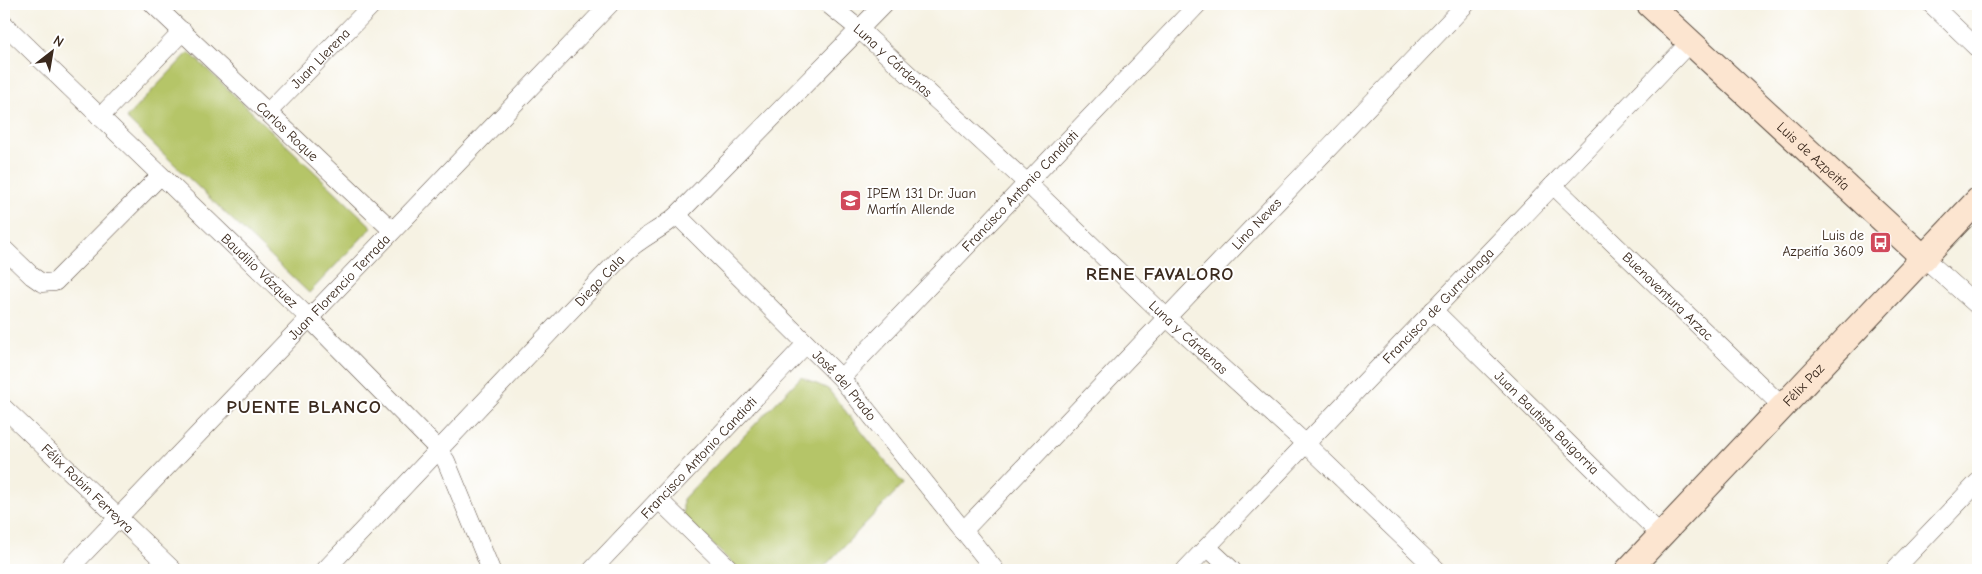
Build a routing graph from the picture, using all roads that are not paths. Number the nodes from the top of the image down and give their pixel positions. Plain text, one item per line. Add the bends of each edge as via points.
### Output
1 (154, 4) edge
2 (373, 4) edge
3 (610, 4) edge
4 (828, 4) edge
5 (884, 4) edge
6 (1198, 4) edge
7 (1466, 4) edge
8 (1649, 4) edge
9 (1931, 4) edge
10 (4, 24) edge
11 (859, 29) junction
12 (183, 31) junction
13 (1691, 41) junction
14 (1978, 49) edge
15 (268, 112) junction
16 (100, 117) junction
17 (160, 176) junction
18 (1026, 182) junction
19 (1553, 185) junction
20 (1978, 200) edge
21 (677, 215) junction
22 (392, 230) junction
23 (4, 249) edge
24 (1924, 258) junction
25 (1978, 306) edge
26 (1433, 310) junction
27 (1166, 317) junction
28 (308, 318) junction
29 (806, 344) junction
30 (841, 378) junction
31 (1782, 407) junction
32 (4, 408) edge
33 (1306, 444) junction
34 (438, 449) junction
35 (1978, 482) edge
36 (659, 500) junction
37 (119, 519) junction
38 (963, 531) junction
39 (1662, 535) junction
40 (1207, 547) junction
41 (68, 570) edge
42 (173, 570) edge
43 (325, 570) edge
44 (491, 570) edge
45 (592, 570) edge
46 (731, 570) edge
47 (995, 570) edge
48 (1185, 570) edge
49 (1232, 570) edge
50 (1437, 570) edge
51 (1628, 570) edge
52 (1894, 570) edge

1 - 12 street, Carlos Roque
2 - 15 street, Juan Llerena
3 - 22 street, Juan Florencio Terrada
4 - 11 street, Luna y Cárdenas
5 - 11 street, Diego Cala
6 - 18 street, Francisco Antonio Candioti
7 - 27 street, Lino Neves
8 - 13 main road, Luis de Azpeitía
9 - 14 street
10 - 16 street, Baudilio Vázquez
11 - 18 street, Luna y Cárdenas
11 - 21 street, Diego Cala
12 - 15 street, Carlos Roque
12 - 16 street
13 - 19 street, Francisco de Gurruchaga
13 - 24 main road, Luis de Azpeitía
15 - 22 street, Carlos Roque
16 - 17 street, Baudilio Vázquez
17 - 23 street via 55,282 42,282 32,276
17 - 28 street, Baudilio Vázquez
18 - 27 street, Luna y Cárdenas
18 - 30 street, Francisco Antonio Candioti
19 - 26 street, Francisco de Gurruchaga
19 - 31 street, Buenaventura Arzac
20 - 24 main road, Félix Paz
21 - 29 street, José del Prado
21 - 34 street, Diego Cala via 624,253
22 - 28 street, Juan Florencio Terrada
24 - 25 street, Luis de Azpeitía
24 - 31 main road, Félix Paz
26 - 33 street, Francisco de Gurruchaga
26 - 39 street, Juan Bautista Baigorria
27 - 33 street, Luna y Cárdenas
27 - 38 street, Lino Neves
28 - 34 street, Baudilio Vázquez
28 - 37 street, Juan Florencio Terrada
29 - 30 street, José del Prado
29 - 36 street, Francisco Antonio Candioti
30 - 38 street, José del Prado
31 - 39 main road, Félix Paz
32 - 37 street, Félix Robin Ferreyra
33 - 40 street, Francisco de Gurruchaga
33 - 50 street, Luna y Cárdenas
34 - 43 street, Diego Cala
34 - 44 street, Baudilio Vázquez via 446,461
35 - 52 street
36 - 45 street, Francisco Antonio Candioti
36 - 46 street
37 - 41 street, Juan Florencio Terrada
37 - 42 street, Félix Robin Ferreyra
38 - 47 street, José del Prado
39 - 51 main road, Félix Paz
40 - 48 street, Francisco de Gurruchaga
40 - 49 street

